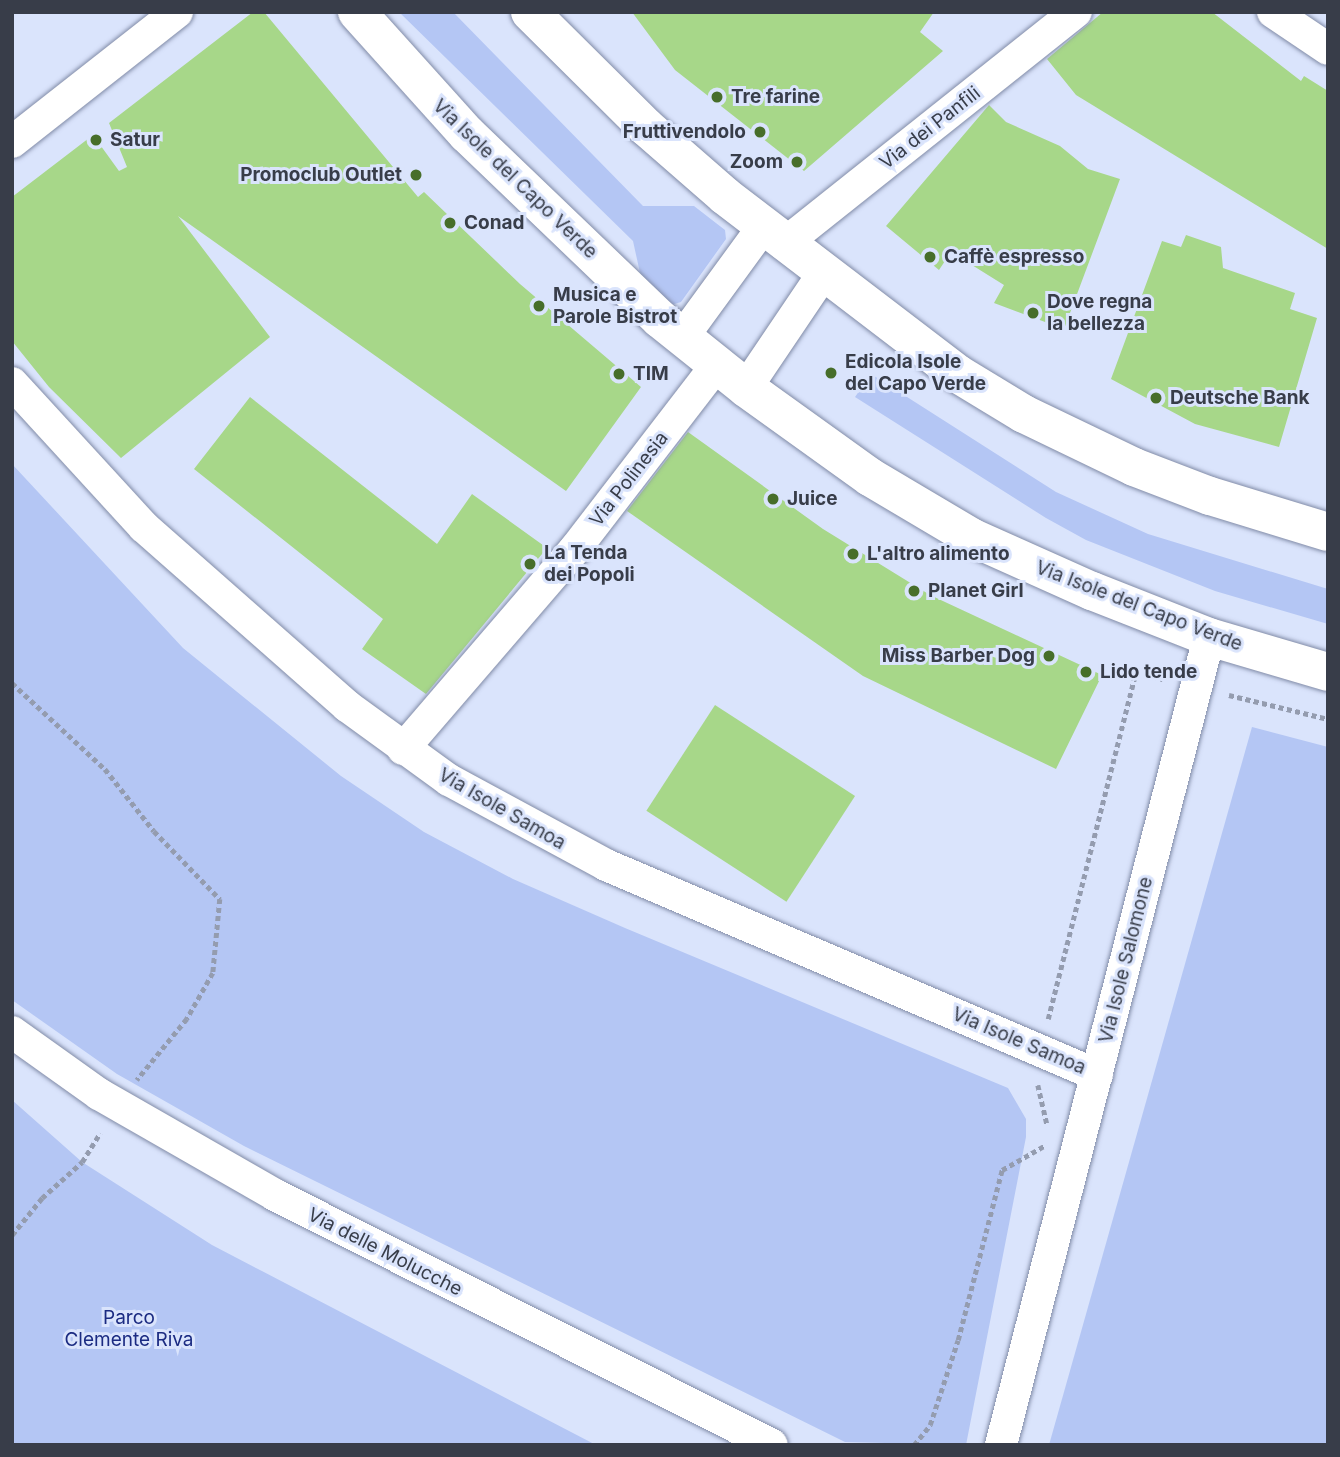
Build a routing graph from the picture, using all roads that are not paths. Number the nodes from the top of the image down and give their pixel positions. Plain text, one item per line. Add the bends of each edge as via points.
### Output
1 (177, 12) edge
2 (357, 12) edge
3 (530, 12) edge
4 (1076, 12) edge
5 (1272, 12) edge
6 (1328, 49) edge
7 (12, 142) edge
8 (774, 236) junction
9 (823, 274) junction
10 (682, 338) junction
11 (716, 366) junction
12 (12, 383) edge
13 (746, 388) junction
14 (1328, 532) edge
15 (1209, 637) junction
16 (1328, 672) edge
17 (403, 749) junction
18 (12, 1032) edge
19 (1097, 1075) junction
20 (772, 1445) edge
21 (1001, 1445) edge

1 - 7 street
2 - 10 street, Via Isole del Capo Verde via 467,134
3 - 8 street via 655,136
4 - 8 street, Via dei Panfili
5 - 6 street
8 - 9 street
8 - 10 street
9 - 13 street
9 - 14 street via 958,374 1056,430 1173,483
10 - 11 street, Via Isole del Capo Verde
11 - 13 street, Via Isole del Capo Verde
11 - 17 street, Via Polinesia via 575,549
12 - 17 street, Via Isole Samoa via 144,527 333,694
13 - 15 street, Via Isole del Capo Verde via 870,477 971,537
15 - 16 street, Via Isole del Capo Verde
15 - 19 street, Via Isole Salomone
17 - 19 street, Via Isole Samoa via 501,812 606,865
18 - 20 street, Via delle Molucche via 116,1105 351,1236
19 - 21 street, Via Isole Salomone

